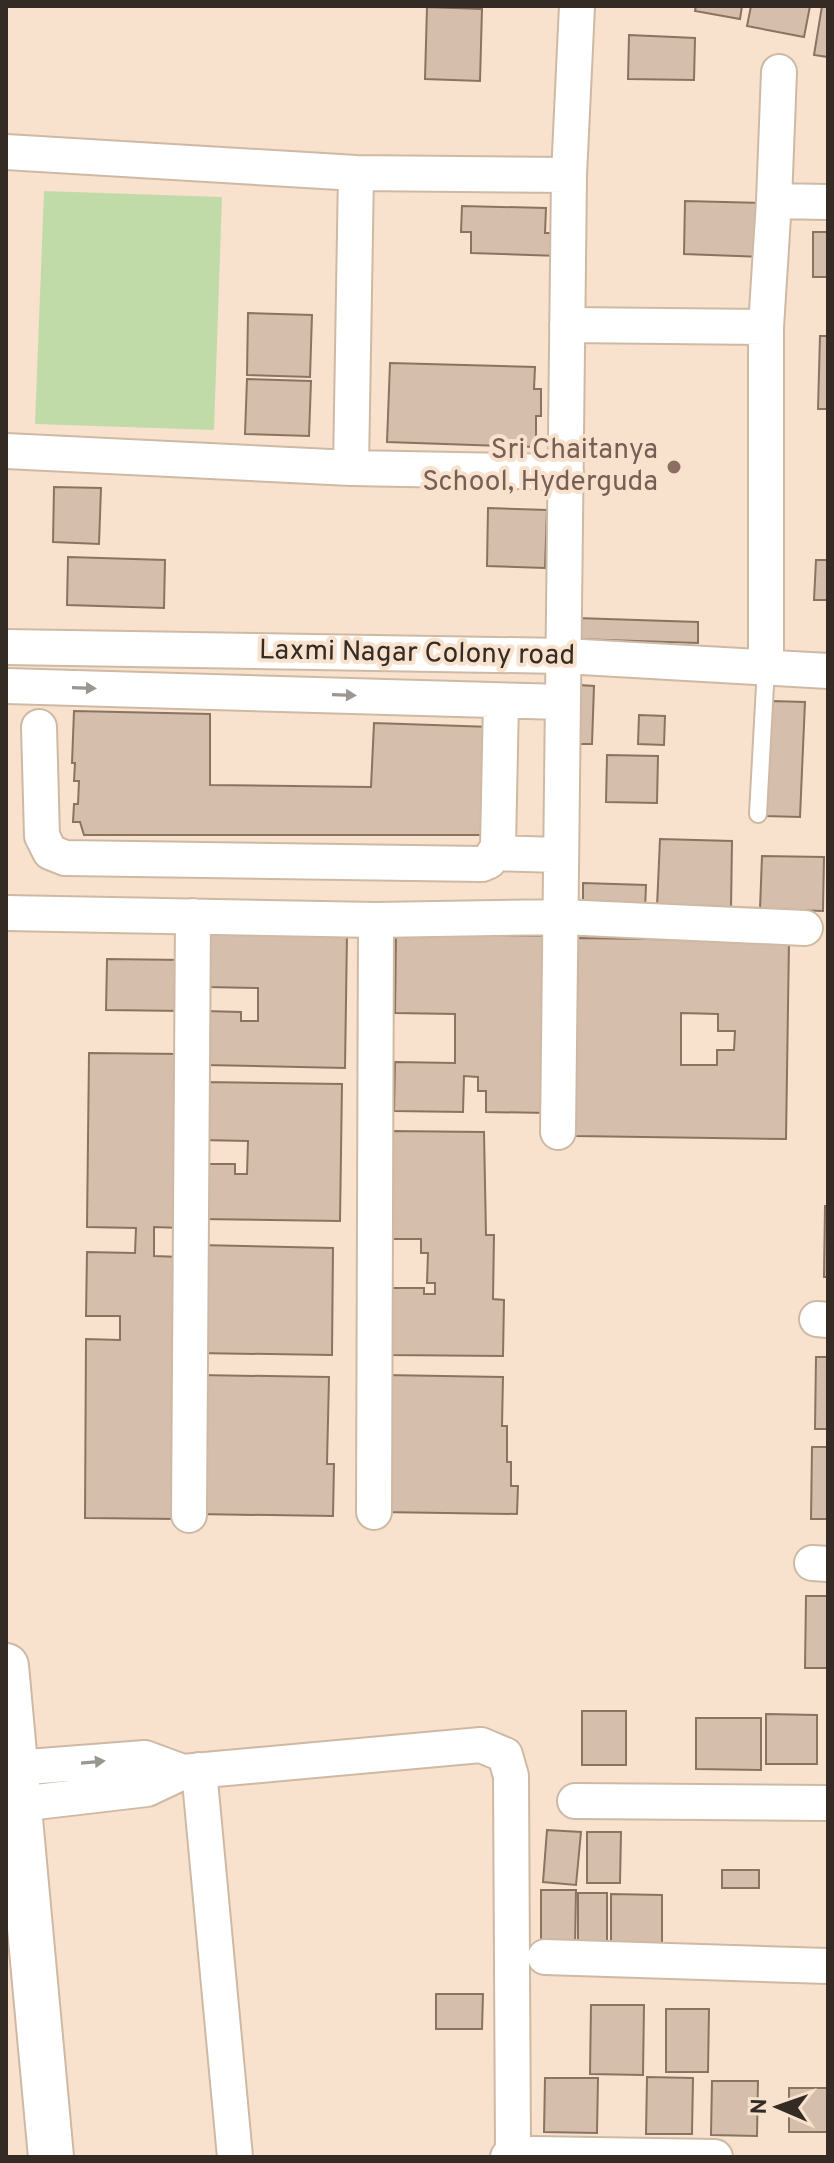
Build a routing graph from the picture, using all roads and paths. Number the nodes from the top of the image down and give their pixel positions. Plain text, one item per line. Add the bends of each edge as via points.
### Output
1 (577, 6) edge
2 (779, 72) dead end
3 (6, 152) edge
4 (356, 173) junction
5 (569, 175) junction
6 (774, 201) junction
7 (828, 202) edge
8 (567, 325) junction
9 (766, 327) junction
10 (6, 451) edge
11 (351, 468) junction
12 (566, 472) junction
13 (6, 647) edge
14 (564, 656) junction
15 (766, 667) junction
16 (828, 671) edge
17 (6, 686) edge
18 (501, 701) junction
19 (562, 702) junction
20 (39, 727) dead end
21 (758, 814) dead end
22 (495, 853) junction
23 (560, 855) junction
24 (6, 913) edge
25 (193, 916) junction
26 (562, 917) junction
27 (376, 920) junction
28 (805, 928) dead end
29 (558, 1132) dead end
30 (374, 1512) dead end
31 (189, 1515) dead end
32 (6, 1666) edge
33 (191, 1771) junction
34 (17, 1786) junction
35 (575, 1801) dead end
36 (828, 1803) edge
37 (545, 1957) dead end
38 (828, 1966) edge
39 (521, 2156) edge
40 (51, 2157) edge
41 (235, 2157) edge
42 (715, 2157) edge

1 - 5 street
2 - 6 street
3 - 4 street
4 - 5 street
4 - 11 street
5 - 8 street
6 - 7 street
6 - 9 street
8 - 9 street
8 - 12 street
9 - 15 street
10 - 11 street
11 - 12 street
12 - 14 street
13 - 14 street, Laxmi Nagar Colony road
14 - 15 street, Laxmi Nagar Colony road
14 - 19 street
15 - 16 street, Laxmi Nagar Colony road
15 - 21 lane
17 -> 18 street
18 - 19 street
18 - 22 street
19 - 23 street
20 - 22 street via 42,836 50,852 65,858 482,864
22 - 23 street
23 - 26 street
24 - 25 street
25 - 27 street
25 - 31 street
26 - 27 street
26 - 28 street
26 - 29 street
27 - 30 street
32 - 34 street
33 - 34 street via 147,1789
33 - 39 street via 481,1745 505,1755 511,1776 513,2151
33 - 41 street
34 - 40 street
35 - 36 street
37 - 38 street
39 - 42 street

